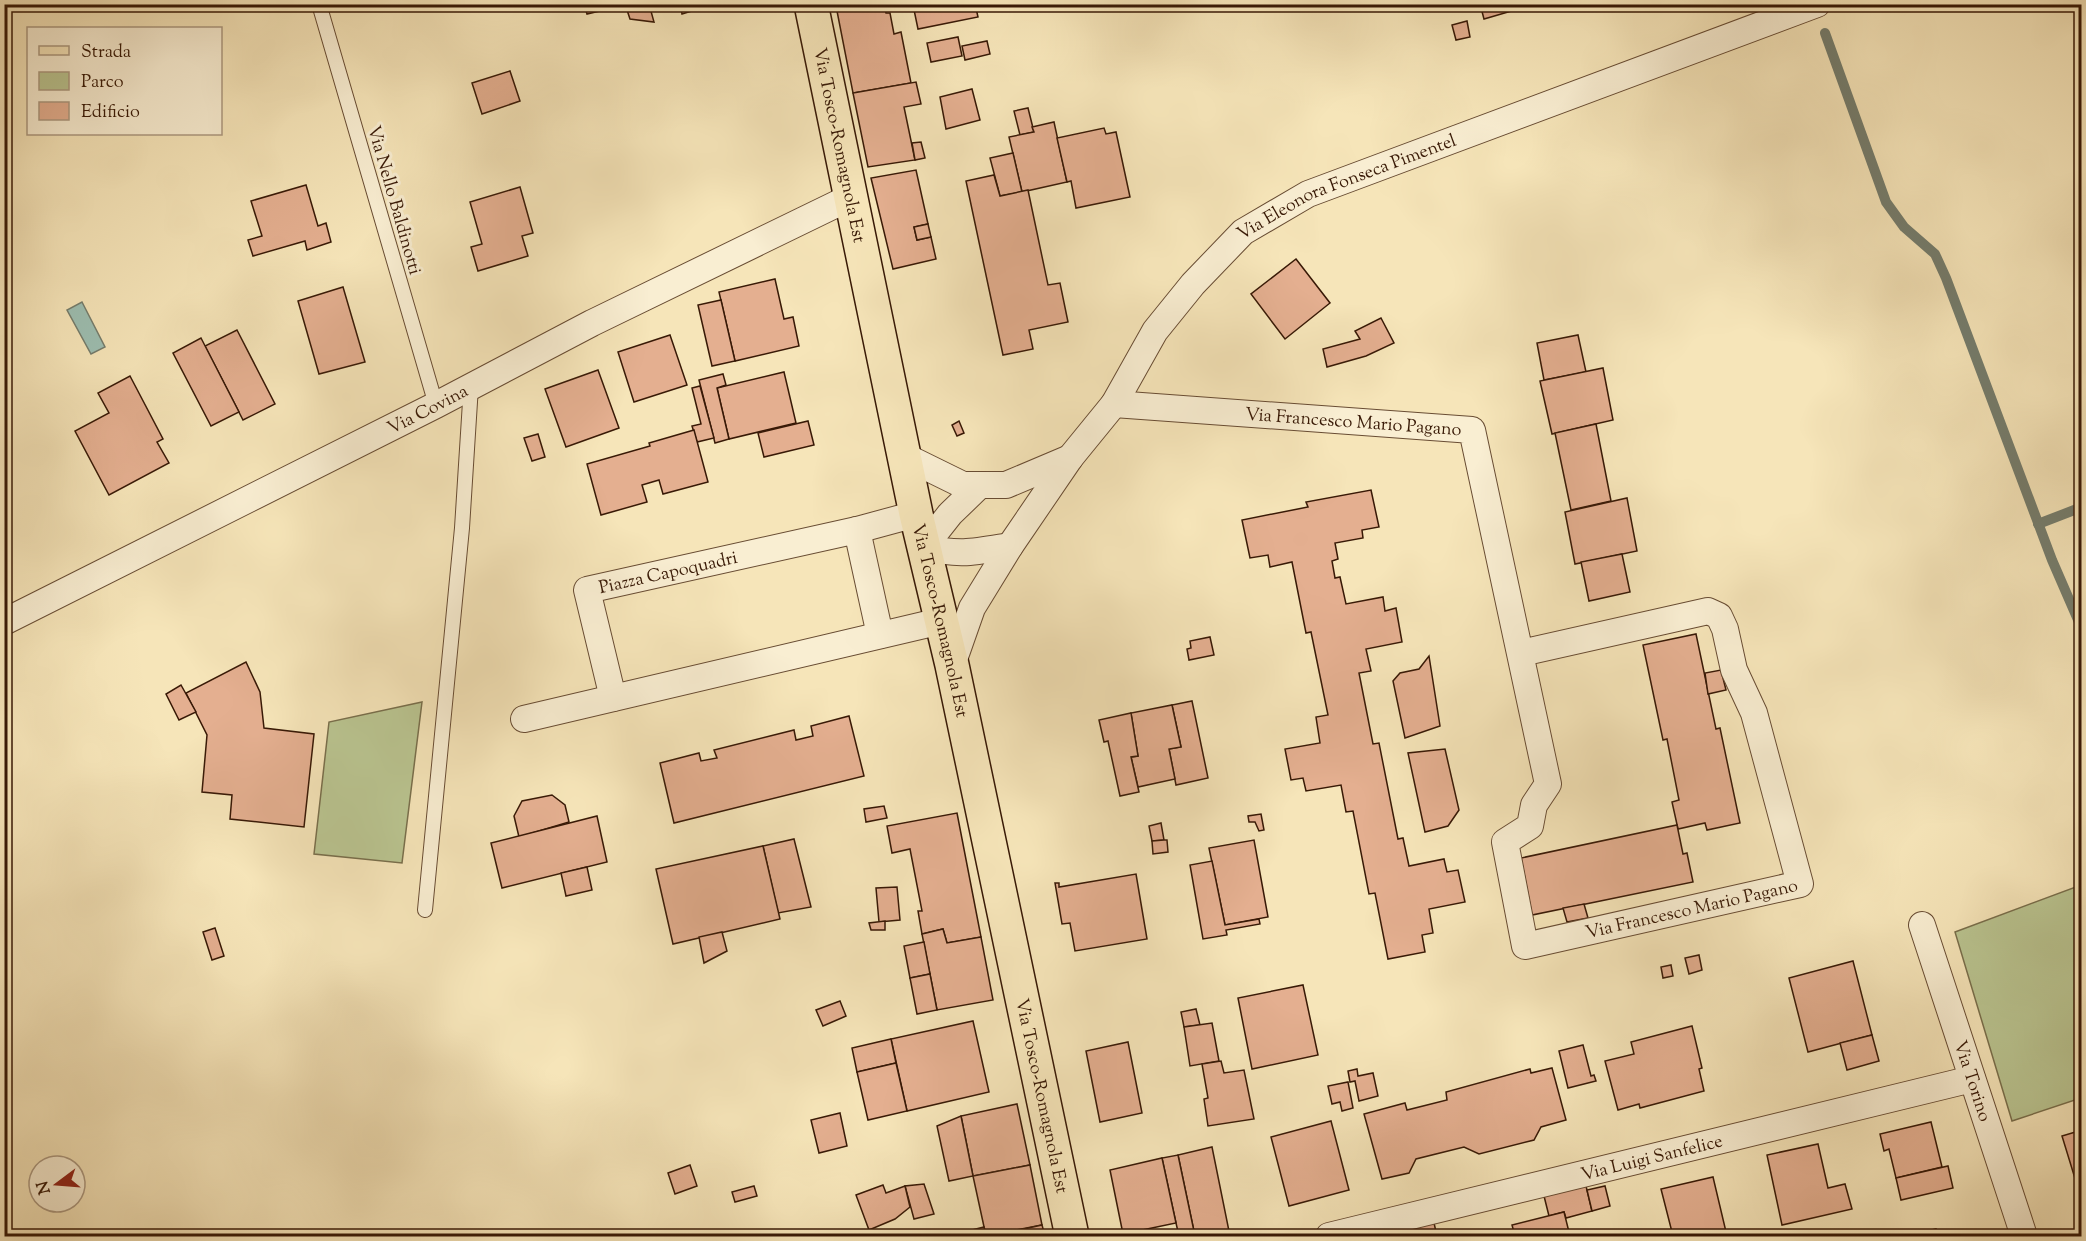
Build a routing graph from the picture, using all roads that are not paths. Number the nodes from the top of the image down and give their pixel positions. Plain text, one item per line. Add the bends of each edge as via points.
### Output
1 (319, 4) edge
2 (811, 4) edge
3 (1816, 4) edge
4 (851, 197) junction
5 (471, 386) junction
6 (1114, 404) junction
7 (436, 405) junction
8 (904, 456) junction
9 (1070, 458) junction
10 (980, 485) junction
11 (916, 514) junction
12 (857, 530) junction
13 (1010, 546) junction
14 (924, 547) junction
15 (941, 621) junction
16 (4, 622) edge
17 (880, 635) junction
18 (1521, 653) junction
19 (952, 665) junction
20 (614, 698) junction
21 (524, 719) dead end
22 (424, 910) dead end
23 (1922, 925) dead end
24 (1972, 1079) junction
25 (1072, 1236) edge
26 (1329, 1236) edge
27 (2024, 1236) edge

1 - 7 lane, Via Nello Baldinotti
2 - 4 main road, Via Tosco-Romagnola Est
3 - 6 street, Via Eleonora Fonseca Pimentel via 1308,194 1243,232 1193,284 1155,331
4 - 5 street, Via Covina
4 - 8 main road, Via Tosco-Romagnola Est
5 - 7 street, Via Covina
5 - 22 lane via 462,528
6 - 9 street, Via Eleonora Fonseca Pimentel
6 - 18 street, Via Francesco Mario Pagano via 1472,430
7 - 16 street, Via Covina
8 - 10 street via 963,485
8 - 11 main road, Via Tosco-Romagnola Est
9 - 10 street via 1006,485
9 - 13 street, Via Eleonora Fonseca Pimentel
10 - 14 street
11 - 12 street, Piazza Capoquadri
11 - 14 main road, Via Tosco-Romagnola Est
12 - 17 street
12 - 20 street, Piazza Capoquadri via 587,590
13 - 14 street via 971,554
13 - 19 street, Via Eleonora Fonseca Pimentel via 972,608
14 - 15 main road, Via Tosco-Romagnola Est
15 - 17 street
15 - 19 main road, Via Tosco-Romagnola Est
17 - 20 street
18 - 18 street, Via Francesco Mario Pagano via 1548,784 1534,806 1530,826 1505,842 1525,946 1800,884 1754,713 1734,670 1719,616 1708,611
19 - 25 main road, Via Tosco-Romagnola Est
20 - 21 street
23 - 24 street, Via Torino
24 - 26 street, Via Luigi Sanfelice
24 - 27 street, Via Torino

